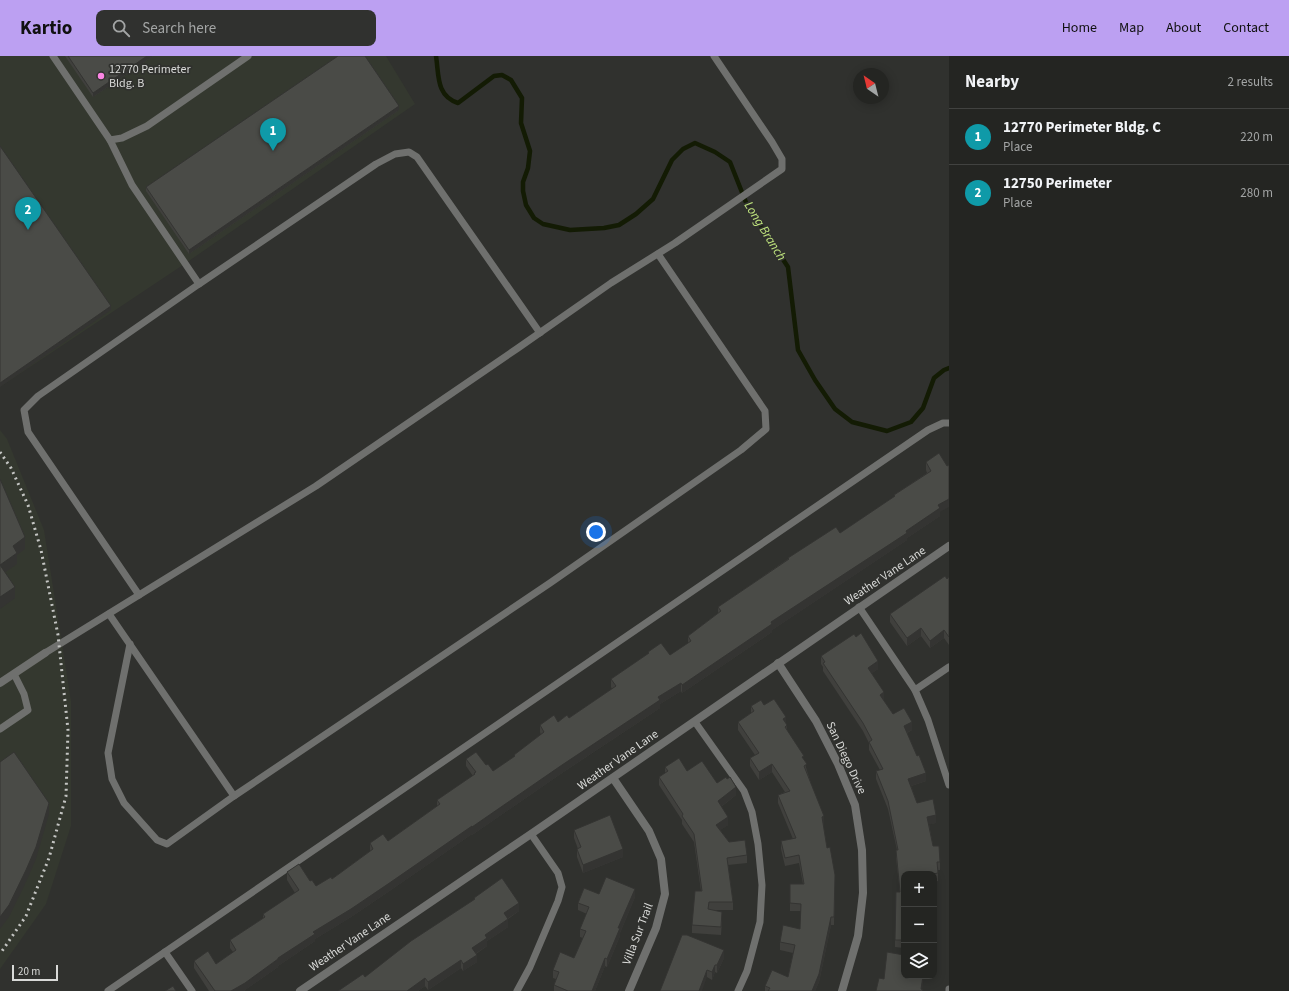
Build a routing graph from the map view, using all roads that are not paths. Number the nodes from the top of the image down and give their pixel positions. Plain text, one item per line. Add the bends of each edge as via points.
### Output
1 (53, 56) edge
2 (248, 56) edge
3 (714, 56) edge
4 (110, 140) junction
5 (658, 254) junction
6 (199, 284) junction
7 (540, 333) junction
8 (949, 422) edge
9 (949, 546) edge
10 (139, 595) junction
11 (859, 607) junction
12 (109, 614) junction
13 (130, 644) junction
14 (45, 653) joint
15 (778, 663) junction
16 (949, 667) edge
17 (14, 674) junction
18 (0, 683) edge
19 (915, 690) junction
20 (695, 722) junction
21 (0, 729) edge
22 (613, 778) junction
23 (949, 785) edge
24 (234, 796) junction
25 (532, 834) junction
26 (165, 952) junction
27 (108, 991) edge
28 (192, 991) edge
29 (300, 991) edge
30 (517, 991) edge
31 (629, 991) edge
32 (738, 991) edge
33 (842, 991) edge

1 - 4 lane
2 - 4 lane via 147,126 122,138
3 - 5 lane via 772,142 782,159 782,169
4 - 6 lane via 132,185
5 - 7 lane via 611,283
5 - 24 lane via 765,411 766,429 741,450 550,583
6 - 7 lane via 376,164 395,154 409,152 417,157
6 - 10 lane via 38,396 24,410 28,432
7 - 10 lane via 316,486
8 - 26 lane via 928,430
9 - 11 street, Weather Vane Lane
10 - 12 lane
11 - 15 street, Weather Vane Lane
11 - 19 lane
12 - 13 lane
12 - 14 lane
13 - 24 lane
13 - 24 lane via 108,753 112,779 124,804 157,840 167,844
14 - 17 street
15 - 20 street, Weather Vane Lane
15 - 33 street, San Diego Drive via 816,721 838,764 855,806 862,850 863,893 858,936
16 - 19 lane
17 - 18 street
17 - 21 lane via 24,694 28,710
19 - 23 lane via 928,720
20 - 22 street, Weather Vane Lane
20 - 32 lane via 744,791 752,812 758,844 762,885 760,922 747,970
22 - 25 street, Weather Vane Lane
22 - 31 street, Villa Sur Trail via 649,831 661,859 665,894 656,928
25 - 29 street, Weather Vane Lane
25 - 30 lane via 558,873 562,887 530,967
26 - 27 lane
26 - 28 lane

